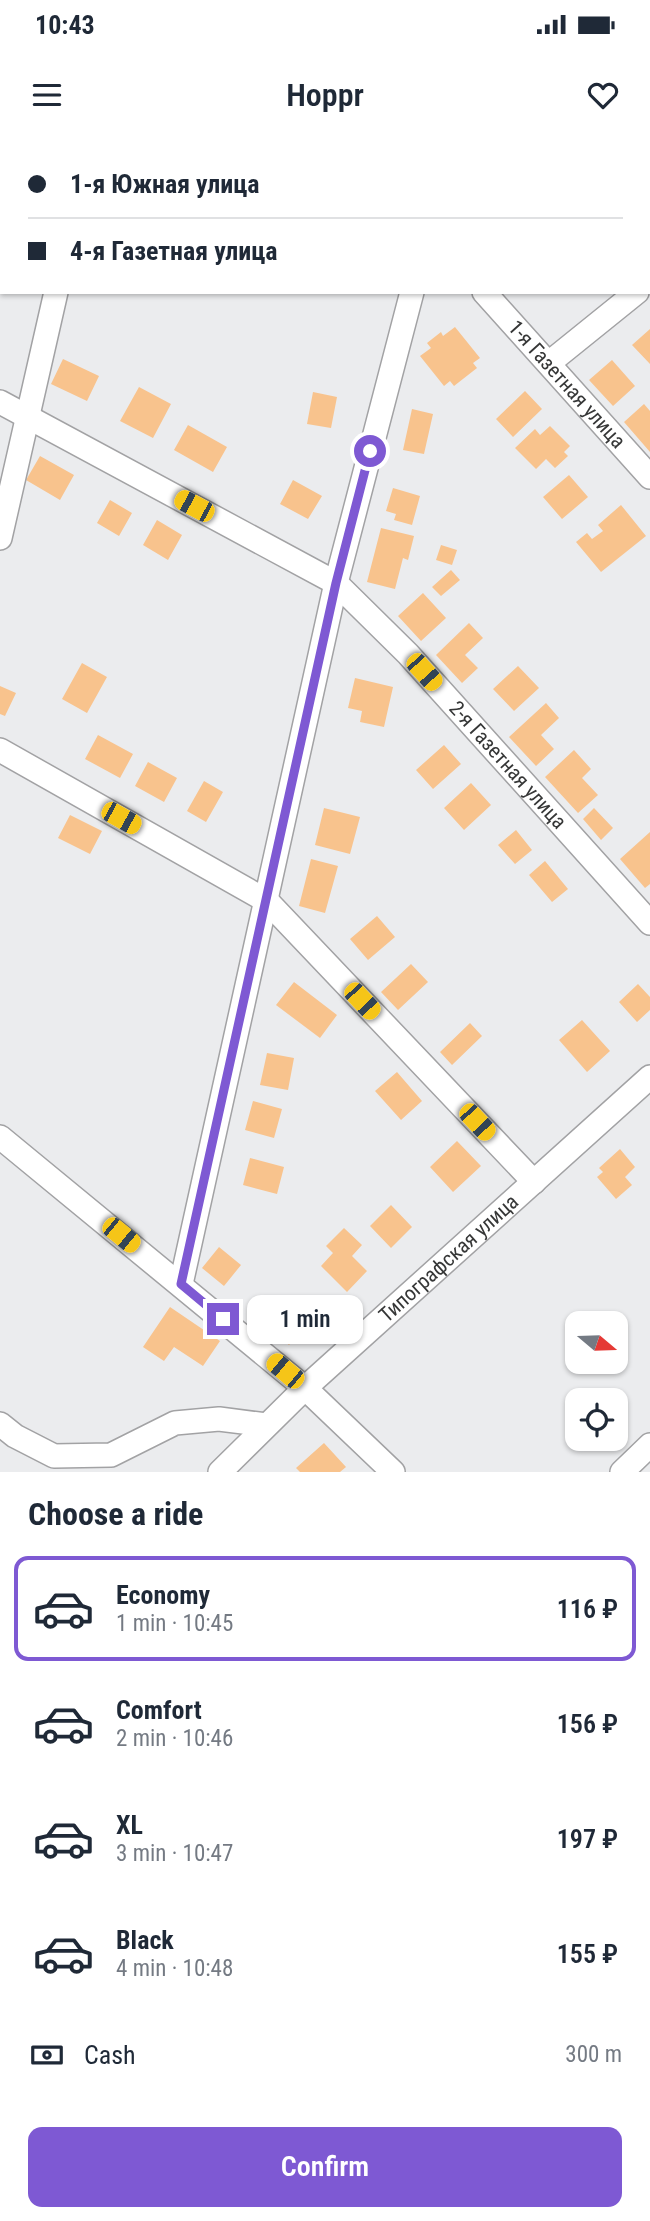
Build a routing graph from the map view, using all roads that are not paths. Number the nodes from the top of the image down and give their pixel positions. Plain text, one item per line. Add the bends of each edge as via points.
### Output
1 (56, 294) edge
2 (411, 294) edge
3 (486, 294) edge
4 (635, 294) edge
5 (549, 363) junction
6 (0, 402) edge
7 (29, 416) junction
8 (650, 477) edge
9 (0, 538) edge
10 (336, 583) junction
11 (0, 750) edge
12 (267, 901) junction
13 (650, 923) edge
14 (650, 1077) edge
15 (0, 1137) edge
16 (534, 1182) junction
17 (181, 1284) junction
18 (305, 1388) junction
19 (0, 1424) edge
20 (266, 1425) junction
21 (650, 1446) edge
22 (220, 1472) edge
23 (393, 1472) edge
24 (622, 1472) edge

1 - 7 street
2 - 10 street
3 - 5 street, 1-я Газетная улица
4 - 5 street
5 - 8 street, 1-я Газетная улица
6 - 7 street, 2-я Газетная улица
7 - 9 street
7 - 10 street, 2-я Газетная улица
10 - 12 street
10 - 13 street, 2-я Газетная улица via 408,654
11 - 12 street
12 - 16 street
12 - 17 street
14 - 16 street, Типографская улица
15 - 17 street
16 - 18 street, Типографская улица
17 - 18 street
18 - 20 street, Типографская улица
18 - 23 street
19 - 20 street via 54,1456 111,1455 175,1423 219,1419
20 - 22 street, Типографская улица
21 - 24 street

